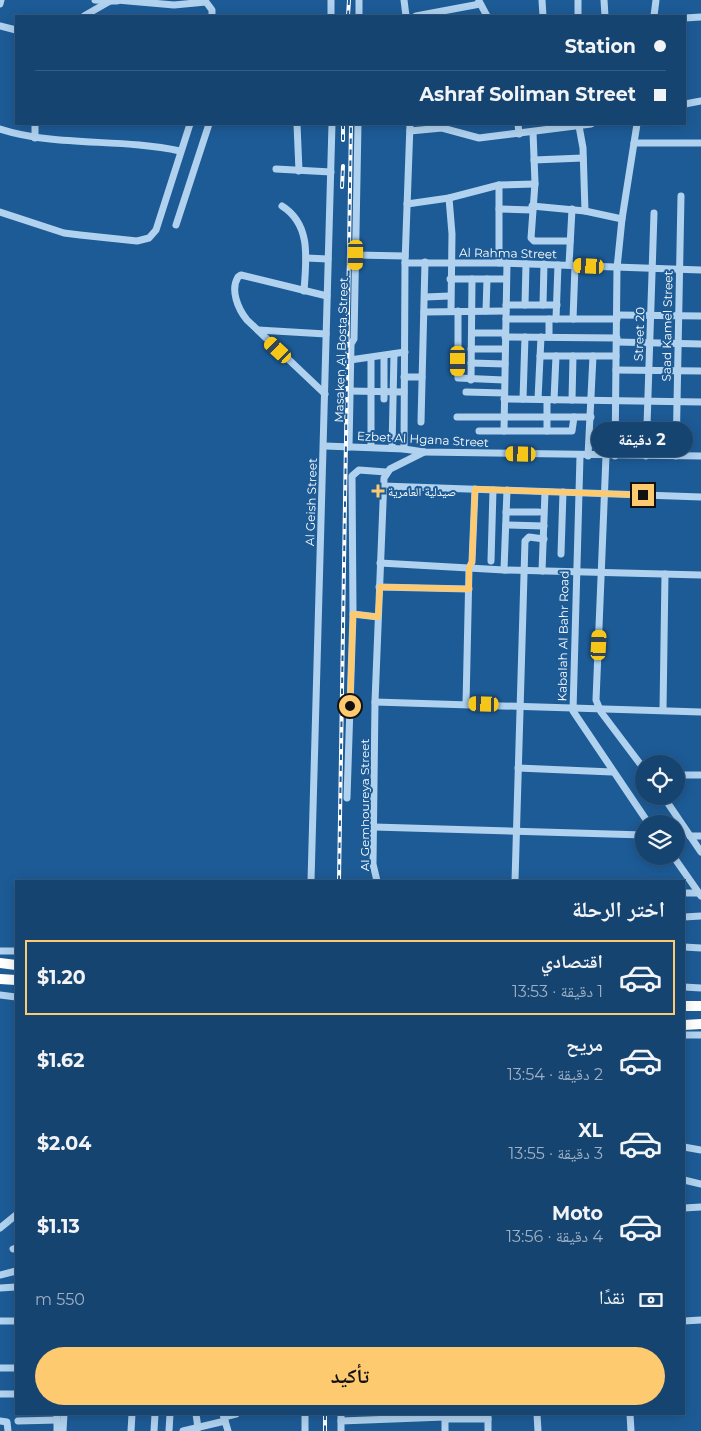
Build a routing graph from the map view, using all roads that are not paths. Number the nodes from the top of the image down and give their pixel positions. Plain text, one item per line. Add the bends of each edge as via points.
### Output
1 (1, 0) edge
2 (95, 0) edge
3 (331, 0) edge
4 (359, 0) edge
5 (404, 0) edge
6 (542, 0) edge
7 (578, 0) edge
8 (604, 0) edge
9 (656, 0) edge
10 (115, 1) edge
11 (479, 2) edge
12 (0, 4) edge
13 (458, 8) junction
14 (86, 15) edge
15 (212, 15) edge
16 (331, 15) edge
17 (359, 15) edge
18 (406, 15) edge
19 (421, 15) edge
20 (454, 15) edge
21 (487, 15) edge
22 (543, 15) edge
23 (578, 15) edge
24 (605, 15) edge
25 (654, 15) edge
26 (686, 18) edge
27 (701, 18) edge
28 (0, 26) edge
29 (15, 30) edge
30 (701, 101) edge
31 (686, 104) edge
32 (35, 125) edge
33 (190, 125) edge
34 (209, 125) edge
35 (297, 125) edge
36 (332, 125) edge
37 (358, 125) edge
38 (518, 125) edge
39 (586, 125) edge
40 (637, 125) edge
41 (579, 126) junction
42 (410, 128) edge
43 (0, 129) edge
44 (533, 132) junction
45 (519, 134) junction
46 (35, 138) junction
47 (634, 144) junction
48 (701, 144) edge
49 (180, 151) junction
50 (583, 158) junction
51 (534, 160) junction
52 (276, 169) dead end
53 (299, 170) junction
54 (331, 172) junction
55 (535, 184) junction
56 (499, 185) junction
57 (681, 196) dead end
58 (449, 198) junction
59 (406, 204) junction
60 (282, 206) dead end
61 (532, 208) junction
62 (499, 209) junction
63 (572, 209) junction
64 (585, 211) junction
65 (0, 212) edge
66 (654, 213) dead end
67 (622, 219) junction
68 (176, 225) dead end
69 (570, 241) junction
70 (356, 255) junction
71 (306, 258) junction
72 (328, 259) junction
73 (405, 259) junction
74 (425, 262) junction
75 (450, 262) junction
76 (499, 263) junction
77 (507, 263) junction
78 (526, 264) junction
79 (544, 264) junction
80 (558, 265) junction
81 (572, 266) junction
82 (618, 268) junction
83 (652, 268) junction
84 (679, 269) junction
85 (701, 270) edge
86 (450, 279) junction
87 (472, 279) junction
88 (487, 279) junction
89 (506, 279) junction
90 (304, 291) junction
91 (327, 296) junction
92 (450, 296) junction
93 (424, 297) junction
94 (526, 305) junction
95 (543, 305) junction
96 (557, 305) junction
97 (454, 311) junction
98 (472, 311) junction
99 (486, 311) junction
100 (506, 311) junction
101 (424, 312) junction
102 (650, 315) junction
103 (678, 316) junction
104 (701, 316) edge
105 (617, 317) junction
106 (553, 319) junction
107 (573, 319) junction
108 (258, 330) junction
109 (472, 333) junction
110 (326, 334) junction
111 (505, 335) junction
112 (525, 337) junction
113 (545, 337) junction
114 (617, 340) junction
115 (650, 343) junction
116 (678, 343) junction
117 (701, 344) edge
118 (471, 349) junction
119 (505, 349) junction
120 (404, 352) junction
121 (394, 354) junction
122 (384, 356) junction
123 (540, 356) junction
124 (556, 356) junction
125 (573, 356) junction
126 (592, 356) junction
127 (616, 356) junction
128 (371, 358) junction
129 (350, 360) junction
130 (471, 363) junction
131 (505, 364) junction
132 (616, 370) junction
133 (649, 371) junction
134 (677, 371) junction
135 (701, 371) edge
136 (404, 377) junction
137 (422, 377) junction
138 (471, 380) junction
139 (504, 380) junction
140 (371, 390) junction
141 (349, 391) junction
142 (393, 391) junction
143 (404, 392) junction
144 (466, 392) dead end
145 (325, 394) junction
146 (384, 395) junction
147 (504, 396) junction
148 (523, 399) junction
149 (538, 399) junction
150 (550, 400) junction
151 (572, 400) junction
152 (592, 400) junction
153 (616, 401) junction
154 (648, 401) junction
155 (677, 402) junction
156 (701, 402) edge
157 (457, 417) dead end
158 (504, 417) junction
159 (547, 417) junction
160 (574, 417) junction
161 (591, 417) junction
162 (421, 422) dead end
163 (479, 431) dead end
164 (504, 431) junction
165 (546, 431) junction
166 (325, 446) junction
167 (349, 447) junction
168 (371, 447) junction
169 (392, 448) junction
170 (404, 449) junction
171 (424, 452) junction
172 (584, 456) junction
173 (606, 456) junction
174 (615, 456) junction
175 (646, 456) junction
176 (676, 456) junction
177 (701, 456) edge
178 (386, 472) junction
179 (383, 486) junction
180 (475, 489) junction
181 (493, 490) junction
182 (507, 490) junction
183 (545, 492) junction
184 (562, 492) junction
185 (578, 493) junction
186 (604, 494) junction
187 (701, 497) edge
188 (506, 512) junction
189 (539, 512) dead end
190 (506, 525) junction
191 (544, 526) junction
192 (544, 539) junction
193 (561, 554) dead end
194 (491, 561) dead end
195 (380, 563) junction
196 (469, 568) junction
197 (504, 570) junction
198 (523, 570) junction
199 (542, 570) junction
200 (576, 571) junction
201 (602, 572) junction
202 (665, 574) junction
203 (701, 575) edge
204 (380, 587) junction
205 (469, 589) junction
206 (353, 614) junction
207 (378, 617) junction
208 (375, 702) junction
209 (466, 704) junction
210 (520, 706) junction
211 (572, 707) junction
212 (599, 708) junction
213 (663, 710) junction
214 (701, 712) edge
215 (635, 757) edge
216 (518, 768) junction
217 (612, 772) junction
218 (685, 775) edge
219 (701, 775) edge
220 (347, 798) dead end
221 (643, 815) edge
222 (374, 826) junction
223 (685, 831) edge
224 (516, 832) junction
225 (635, 835) edge
226 (690, 836) junction
227 (701, 836) edge
228 (701, 852) edge
229 (679, 865) edge
230 (311, 880) edge
231 (377, 880) edge
232 (515, 880) edge
233 (685, 892) edge
234 (700, 894) edge
235 (701, 916) edge
236 (685, 917) edge
237 (685, 947) edge
238 (701, 948) edge
239 (0, 951) edge
240 (15, 951) edge
241 (0, 963) edge
242 (15, 965) edge
243 (0, 979) edge
244 (15, 980) edge
245 (685, 987) edge
246 (701, 988) edge
247 (0, 995) edge
248 (15, 997) edge
249 (685, 1006) edge
250 (701, 1006) edge
251 (701, 1024) edge
252 (685, 1025) edge
253 (685, 1035) edge
254 (701, 1035) edge
255 (685, 1147) edge
256 (701, 1150) edge
257 (685, 1180) edge
258 (701, 1184) edge
259 (701, 1207) edge
260 (685, 1208) edge
261 (15, 1215) edge
262 (0, 1228) edge
263 (15, 1271) edge
264 (0, 1275) edge
265 (15, 1287) edge
266 (0, 1288) edge
267 (15, 1320) edge
268 (701, 1320) edge
269 (0, 1321) edge
270 (685, 1321) edge
271 (0, 1368) edge
272 (15, 1368) edge
273 (0, 1394) edge
274 (15, 1394) edge
275 (64, 1415) edge
276 (132, 1415) edge
277 (155, 1415) edge
278 (170, 1415) edge
279 (196, 1415) edge
280 (305, 1415) edge
281 (537, 1415) edge
282 (630, 1415) edge
283 (445, 1416) edge
284 (488, 1416) edge
285 (57, 1417) edge
286 (224, 1417) edge
287 (341, 1417) edge
288 (0, 1420) edge
289 (18, 1421) dead end
290 (200, 1429) edge
291 (8, 1431) edge
292 (57, 1431) edge
293 (64, 1431) edge
294 (131, 1431) edge
295 (154, 1431) edge
296 (169, 1431) edge
297 (183, 1431) edge
298 (228, 1431) edge
299 (305, 1431) edge
300 (341, 1431) edge
301 (445, 1431) edge
302 (488, 1431) edge
303 (538, 1431) edge
304 (631, 1431) edge

1 - 12 street
2 - 10 street
3 - 16 street
4 - 17 street
5 - 18 street
6 - 22 street
7 - 23 street
8 - 24 street
9 - 25 street
10 - 14 street
10 - 15 street via 174,5 206,2
11 - 13 street
11 - 21 street
13 - 19 street
13 - 20 street
26 - 27 street
28 - 29 street
30 - 31 street
32 - 46 street
33 - 49 street
34 - 68 street
35 - 53 street
36 - 54 street, Al Geish Street
37 - 70 street, Masaken Al Bosta Street
38 - 45 street
39 - 41 street
40 - 47 street
41 - 44 street
41 - 50 street
42 - 45 street via 450,129 479,138
42 - 59 street
43 - 46 street
44 - 45 street
44 - 51 street
46 - 49 street via 145,144
47 - 48 street
47 - 67 street
49 - 65 street via 156,230 149,238 137,241 64,232
50 - 51 street
50 - 64 street
51 - 55 street
52 - 53 street
53 - 54 street
54 - 72 street, Al Geish Street
55 - 56 street
55 - 61 street
56 - 58 street
56 - 62 street
57 - 84 street, Saad Kamel Street
58 - 59 street
58 - 75 street
59 - 73 street
60 - 71 street via 300,223
61 - 62 street
61 - 63 street
61 - 69 street via 532,240
62 - 76 street
63 - 64 street
63 - 69 street
64 - 67 street
66 - 83 street, Street 20
67 - 82 street
69 - 81 street
70 - 73 street, Al Rahma Street
70 - 129 street, Masaken Al Bosta Street via 354,339
71 - 72 street
71 - 90 street
72 - 91 street, Al Geish Street
73 - 74 street, Al Rahma Street
73 - 120 street
74 - 75 street, Al Rahma Street
74 - 93 street
75 - 76 street, Al Rahma Street
75 - 86 street
76 - 77 street, Al Rahma Street
77 - 78 street, Al Rahma Street
77 - 89 street
78 - 79 street, Al Rahma Street
78 - 94 street
79 - 80 street, Al Rahma Street
79 - 95 street
80 - 81 street, Al Rahma Street
80 - 96 street
81 - 82 street, Al Rahma Street
81 - 107 street
82 - 83 street, Al Rahma Street
82 - 105 street
83 - 84 street, Al Rahma Street
83 - 102 street, Street 20
84 - 85 street, Al Rahma Street
84 - 103 street, Saad Kamel Street
86 - 87 street
86 - 92 street
87 - 88 street
87 - 98 street
88 - 89 street
88 - 99 street
89 - 100 street
90 - 91 street
90 - 108 street via 244,275 238,277 235,286 240,310
91 - 110 street, Al Geish Street
92 - 93 street
92 - 97 street
93 - 101 street
94 - 95 street
94 - 100 street
95 - 96 street
96 - 106 street
97 - 98 street
97 - 101 street
97 - 138 street via 458,377
98 - 99 street
98 - 109 street
99 - 100 street
100 - 106 street
100 - 111 street
101 - 137 street
102 - 103 street
102 - 105 street
102 - 115 street, Street 20
103 - 104 street
103 - 116 street, Saad Kamel Street
105 - 107 street
105 - 114 street
106 - 107 street
106 - 113 street
108 - 110 street
108 - 145 street
109 - 111 street
109 - 118 street
110 - 145 street, Al Geish Street
111 - 112 street
111 - 119 street
112 - 113 street
112 - 148 street
113 - 114 street
113 - 123 street
114 - 115 street
114 - 127 street
115 - 116 street
115 - 133 street, Street 20
116 - 117 street
116 - 134 street, Saad Kamel Street
118 - 119 street
118 - 130 street
119 - 131 street
120 - 121 street
120 - 136 street
121 - 122 street
121 - 142 street
122 - 128 street
122 - 146 street
123 - 124 street
123 - 149 street
124 - 125 street
124 - 150 street
125 - 126 street
125 - 151 street
126 - 127 street
126 - 152 street, Kabalah Al Bahr Road
127 - 132 street
128 - 129 street
128 - 140 street
129 - 141 street, Masaken Al Bosta Street
130 - 131 street
130 - 138 street
131 - 139 street
132 - 133 street
132 - 153 street
133 - 134 street
133 - 154 street, Street 20
134 - 135 street
134 - 155 street, Saad Kamel Street
136 - 137 street
136 - 143 street
137 - 162 street
138 - 139 street
139 - 147 street
140 - 141 street
140 - 146 street
140 - 168 street
141 - 167 street, Masaken Al Bosta Street
142 - 143 street
142 - 146 street
142 - 169 street
143 - 170 street
144 - 147 street
145 - 166 street, Al Geish Street
147 - 148 street
147 - 158 street
148 - 149 street
149 - 150 street
150 - 151 street
150 - 159 street
151 - 152 street
152 - 153 street
152 - 161 street, Kabalah Al Bahr Road
153 - 154 street
153 - 174 street
154 - 155 street
154 - 175 street, Street 20
155 - 156 street
155 - 176 street, Saad Kamel Street
157 - 158 street
158 - 159 street
158 - 164 street
159 - 160 street
159 - 165 street
160 - 161 street
160 - 165 street via 572,431
161 - 172 street, Kabalah Al Bahr Road
163 - 164 street
164 - 165 street
166 - 167 street, Ezbet Al Hgana Street
166 - 230 street, Al Geish Street
167 - 168 street, Ezbet Al Hgana Street
168 - 169 street, Ezbet Al Hgana Street
169 - 170 street, Ezbet Al Hgana Street
170 - 171 street, Ezbet Al Hgana Street
171 - 172 street, Ezbet Al Hgana Street
171 - 178 street
172 - 173 street, Ezbet Al Hgana Street
172 - 185 street, Kabalah Al Bahr Road
173 - 174 street, Ezbet Al Hgana Street
173 - 186 street
174 - 175 street, Ezbet Al Hgana Street
175 - 176 street, Ezbet Al Hgana Street
176 - 177 street, Ezbet Al Hgana Street
178 - 179 street, Al Gemhoureya Street
178 - 206 street via 359,470 352,476
179 - 180 street
179 - 195 street, Al Gemhoureya Street
180 - 181 street
180 - 196 street via 472,562
181 - 182 street
181 - 194 street
182 - 183 street
182 - 188 street
183 - 184 street
183 - 191 street
184 - 185 street
184 - 193 street
185 - 186 street
185 - 200 street, Kabalah Al Bahr Road
186 - 187 street
186 - 201 street
188 - 189 street
188 - 190 street
190 - 191 street
190 - 197 street
191 - 192 street
192 - 198 street via 526,540
192 - 199 street
195 - 196 street
195 - 204 street, Al Gemhoureya Street
196 - 197 street
196 - 205 street
197 - 198 street
198 - 199 street
198 - 210 street
199 - 200 street
200 - 201 street
200 - 211 street, Kabalah Al Bahr Road
201 - 202 street
201 - 212 street via 596,700
202 - 203 street
202 - 213 street
204 - 205 street
204 - 207 street, Al Gemhoureya Street
205 - 209 street
206 - 207 street
206 - 220 street
207 - 208 street, Al Gemhoureya Street
208 - 209 street
208 - 222 street, Al Gemhoureya Street
209 - 210 street
210 - 211 street
210 - 216 street
211 - 212 street
211 - 217 street, Kabalah Al Bahr Road
212 - 213 street
212 - 215 street
213 - 214 street
216 - 217 street
216 - 224 street
217 - 221 street, Kabalah Al Bahr Road
218 - 219 street
222 - 224 street
222 - 231 street, Al Gemhoureya Street via 373,869
223 - 226 street
224 - 225 street
224 - 232 street
226 - 227 street
226 - 228 street
229 - 234 street
233 - 234 street
235 - 236 street
237 - 238 street
239 - 240 street
241 - 242 highway
243 - 244 highway
245 - 246 street
247 - 248 street
249 - 250 highway
251 - 252 highway
253 - 254 street
255 - 256 street
257 - 258 street
259 - 260 street
261 - 262 street
263 - 264 street
265 - 266 street
267 - 269 street
268 - 270 street
271 - 272 street
273 - 274 street
275 - 293 street
276 - 294 street
277 - 295 street
278 - 296 street
279 - 290 street
280 - 299 street
281 - 303 street
282 - 304 street
283 - 284 street
283 - 287 street
283 - 301 street
284 - 302 street
285 - 289 street
285 - 292 street
286 - 290 street
286 - 298 street
287 - 300 street
288 - 291 street via 7,1422
290 - 297 street

